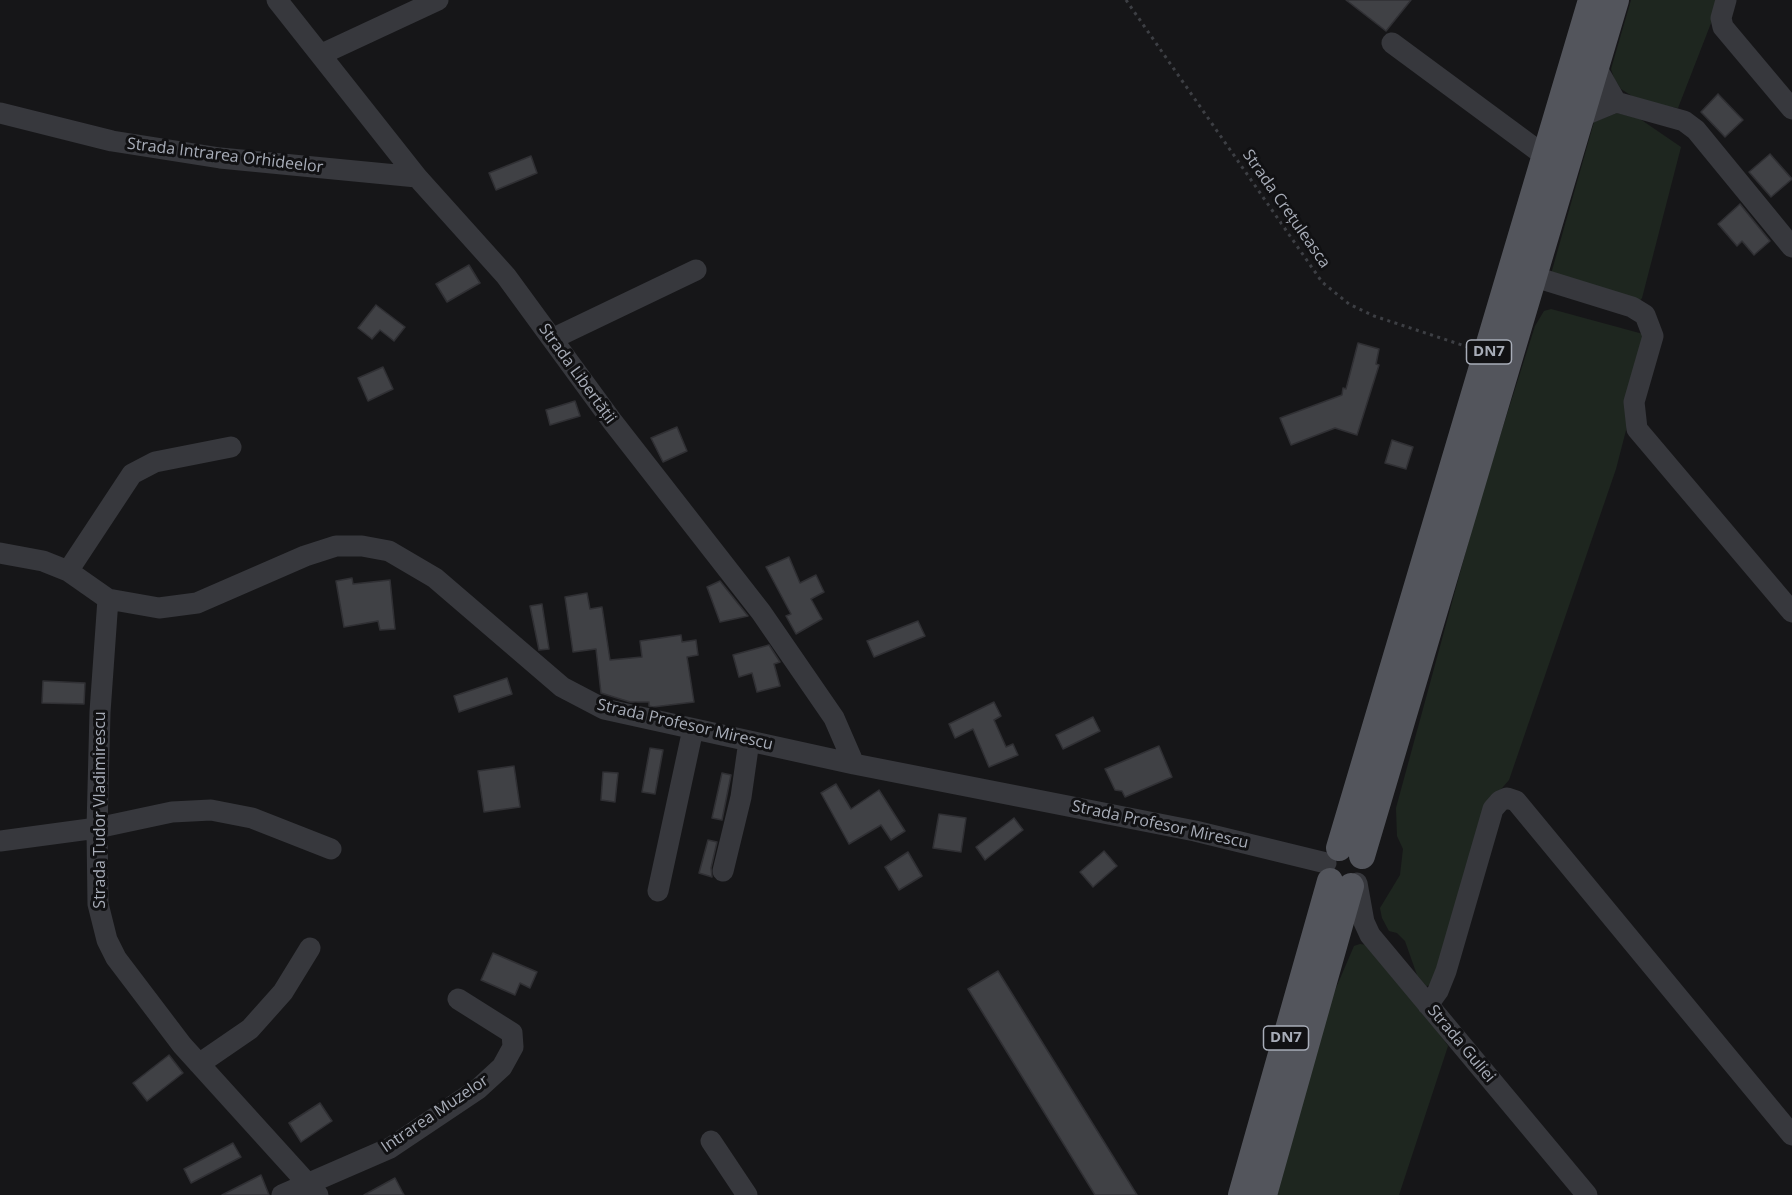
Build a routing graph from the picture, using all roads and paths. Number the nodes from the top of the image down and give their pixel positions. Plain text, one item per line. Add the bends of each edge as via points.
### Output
1 (277, 0) edge
2 (438, 0) edge
3 (1126, 0) edge
4 (1592, 0) edge
5 (1616, 0) edge
6 (1726, 0) edge
7 (1392, 43) dead end
8 (322, 54) junction
9 (1596, 67) junction
10 (1616, 102) junction
11 (1792, 109) edge
12 (0, 113) edge
13 (1582, 116) junction
14 (1545, 156) junction
15 (417, 177) junction
16 (1792, 247) edge
17 (696, 270) dead end
18 (1534, 283) junction
19 (552, 339) junction
20 (1488, 353) junction
21 (231, 447) dead end
22 (0, 553) edge
23 (68, 571) junction
24 (108, 599) junction
25 (1792, 612) edge
26 (693, 729) junction
27 (749, 741) junction
28 (854, 764) junction
29 (97, 828) junction
30 (0, 841) edge
31 (331, 849) dead end
32 (1344, 870) junction
33 (723, 871) dead end
34 (658, 891) dead end
35 (310, 948) dead end
36 (458, 999) dead end
37 (1428, 1005) junction
38 (199, 1064) junction
39 (1792, 1135) edge
40 (711, 1141) dead end
41 (312, 1189) edge
42 (282, 1195) edge
43 (747, 1195) edge
44 (1241, 1195) edge
45 (1264, 1195) edge
46 (1587, 1195) edge

1 - 8 street, Strada Libertății
2 - 8 street
3 - 20 path, Strada Crețuleasca via 1322,282 1349,304 1374,316
4 - 14 main road, DN7
5 - 9 main road, DN7
6 - 11 street via 1723,27
7 - 14 street
8 - 15 street, Strada Libertății
9 - 10 street
9 - 13 main road, DN7
10 - 13 street
10 - 16 street via 1684,121 1696,130
12 - 15 street, Strada Intrarea Orhideelor via 112,141 220,158
13 - 18 main road, DN7
14 - 20 main road, DN7
15 - 19 street, Strada Libertății via 506,276
17 - 19 street
18 - 25 street via 1648,325 1653,336 1634,402 1637,429
18 - 32 main road, DN7
19 - 28 street, Strada Libertății via 816,690
20 - 32 main road, DN7
21 - 23 street via 155,462 132,474
22 - 23 street, Strada Profesor Mirescu via 43,561
23 - 24 street, Strada Profesor Mirescu
24 - 26 street, Strada Profesor Mirescu via 159,608 178,606 226,591 336,546 389,551 435,578 562,687 583,700 604,709
24 - 29 street, Strada Tudor Vladimirescu
26 - 27 street, Strada Profesor Mirescu
26 - 34 street
27 - 28 street, Strada Profesor Mirescu
27 - 33 street via 741,797
28 - 32 street, Strada Profesor Mirescu via 1195,831
29 - 30 street
29 - 31 street via 172,812 211,810 252,818
29 - 38 street, Strada Tudor Vladimirescu via 98,904 107,940 146,999
32 - 37 street, Strada Guliei via 1370,935
32 - 44 main road, DN7
32 - 45 main road, DN7
35 - 38 street via 283,992 250,1029
36 - 41 street, Intrarea Muzelor via 512,1033 513,1047 502,1067 478,1089 390,1148
37 - 39 street via 1446,971 1493,809 1507,798 1516,801
37 - 46 street, Strada Guliei
38 - 41 street, Strada Tudor Vladimirescu
40 - 43 street
41 - 42 street

